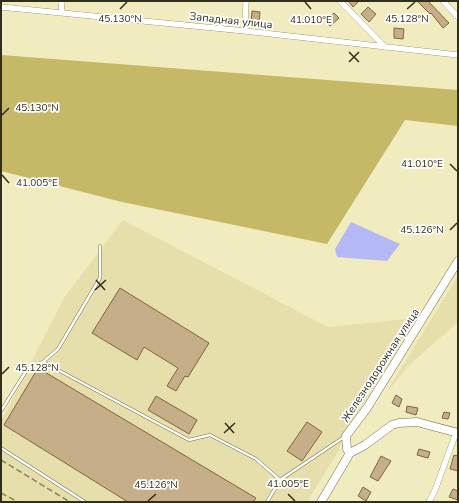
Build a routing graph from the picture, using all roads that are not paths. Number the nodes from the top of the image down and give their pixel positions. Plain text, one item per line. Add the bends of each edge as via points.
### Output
1 (61, 1) edge
2 (246, 1) edge
3 (340, 1) edge
4 (444, 1) edge
5 (1, 7) edge
6 (62, 13) junction
7 (458, 17) edge
8 (245, 31) junction
9 (385, 47) junction
10 (458, 55) edge
11 (100, 246) dead end
12 (458, 261) edge
13 (43, 362) junction
14 (1, 411) edge
15 (457, 433) edge
16 (346, 436) junction
17 (1, 448) edge
18 (350, 453) junction
19 (280, 480) junction
20 (85, 502) edge
21 (267, 502) edge
22 (320, 502) edge
23 (429, 502) edge

1 - 6 street
2 - 8 street
3 - 9 street
4 - 7 street
5 - 6 street, Западная улица
6 - 8 street, Западная улица
8 - 9 street, Западная улица
9 - 10 street, Западная улица
11 - 13 lane via 100,278 58,349
12 - 16 street, Железнодорожная улица via 367,408
13 - 14 lane via 28,368
13 - 19 lane via 188,440 210,435 256,459
15 - 18 street via 417,422 399,423
15 - 23 street
16 - 18 street, Железнодорожная улица via 347,449
16 - 19 lane
17 - 20 lane
18 - 22 street
19 - 21 lane

